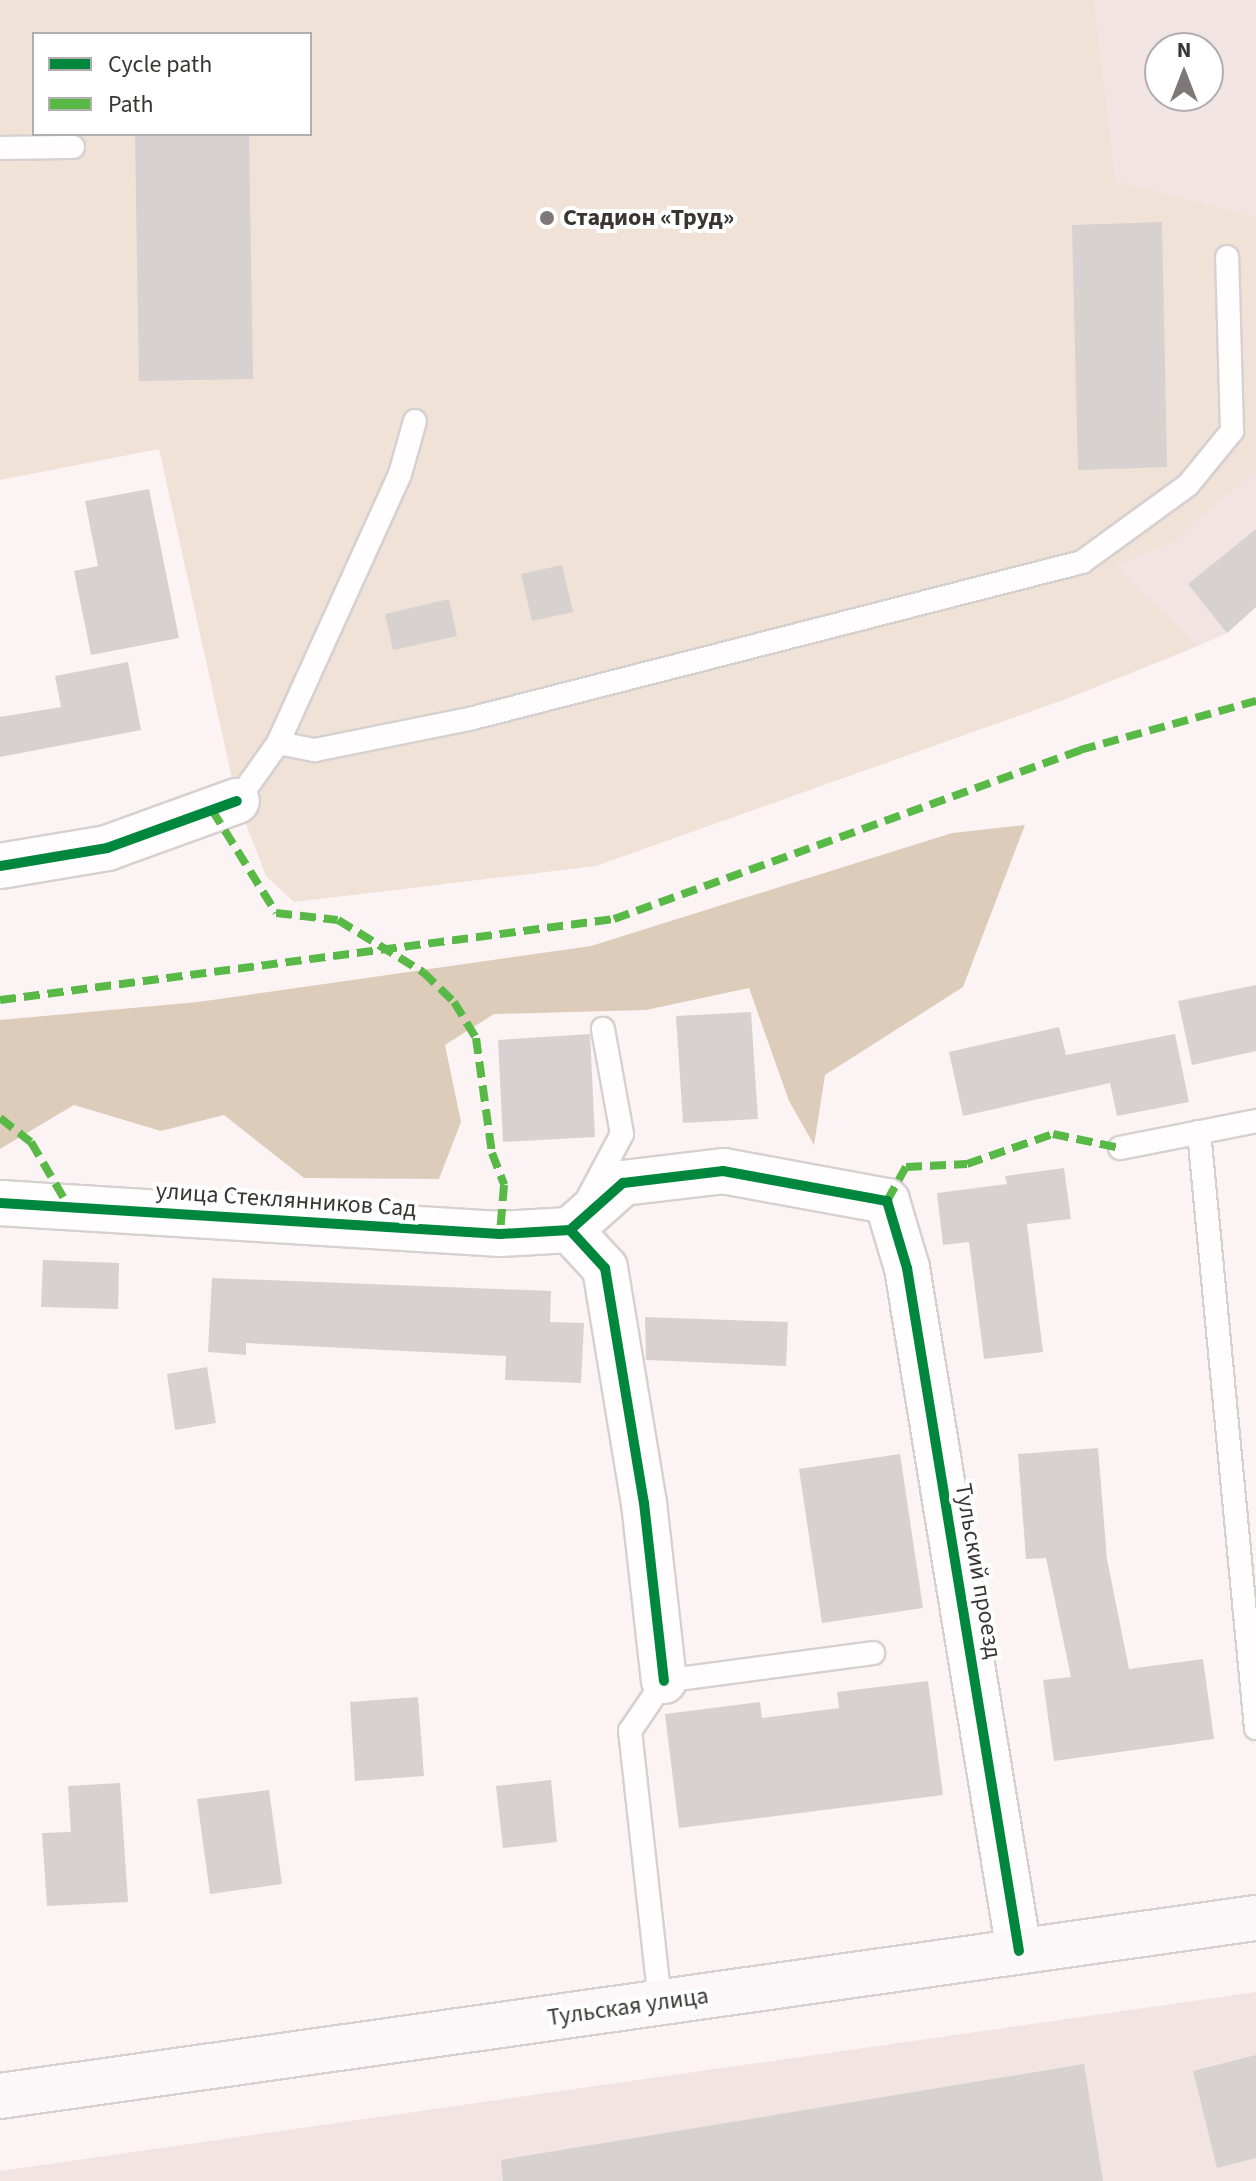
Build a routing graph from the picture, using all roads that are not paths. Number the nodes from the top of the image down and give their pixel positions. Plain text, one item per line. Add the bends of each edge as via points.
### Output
1 (73, 147) dead end
2 (0, 148) edge
3 (1227, 257) dead end
4 (415, 421) dead end
5 (278, 743) junction
6 (237, 801) joint
7 (0, 866) edge
8 (603, 1029) dead end
9 (1256, 1121) edge
10 (1199, 1132) junction
11 (1120, 1148) dead end
12 (0, 1203) edge
13 (570, 1230) junction
14 (1249, 1577) edge
15 (873, 1653) dead end
16 (664, 1681) junction
17 (1256, 1728) edge
18 (1256, 1918) edge
19 (1019, 1951) junction
20 (660, 2002) junction
21 (0, 2096) edge

1 - 2 lane
3 - 5 lane via 1232,431 1188,485 1082,562 473,718 315,750
4 - 5 lane via 400,474
5 - 6 lane
6 - 7 street via 107,848
8 - 13 lane via 622,1134
9 - 10 lane
10 - 11 lane
10 - 14 lane
12 - 13 street, улица Стеклянников Сад via 500,1234
13 - 16 street via 605,1268 644,1503
13 - 19 street, Тульский проезд via 623,1183 723,1171 887,1201 907,1268
14 - 17 lane
15 - 16 lane
16 - 20 lane via 630,1731
18 - 19 main road, Тульская улица
19 - 20 main road, Тульская улица
20 - 21 main road, Тульская улица

